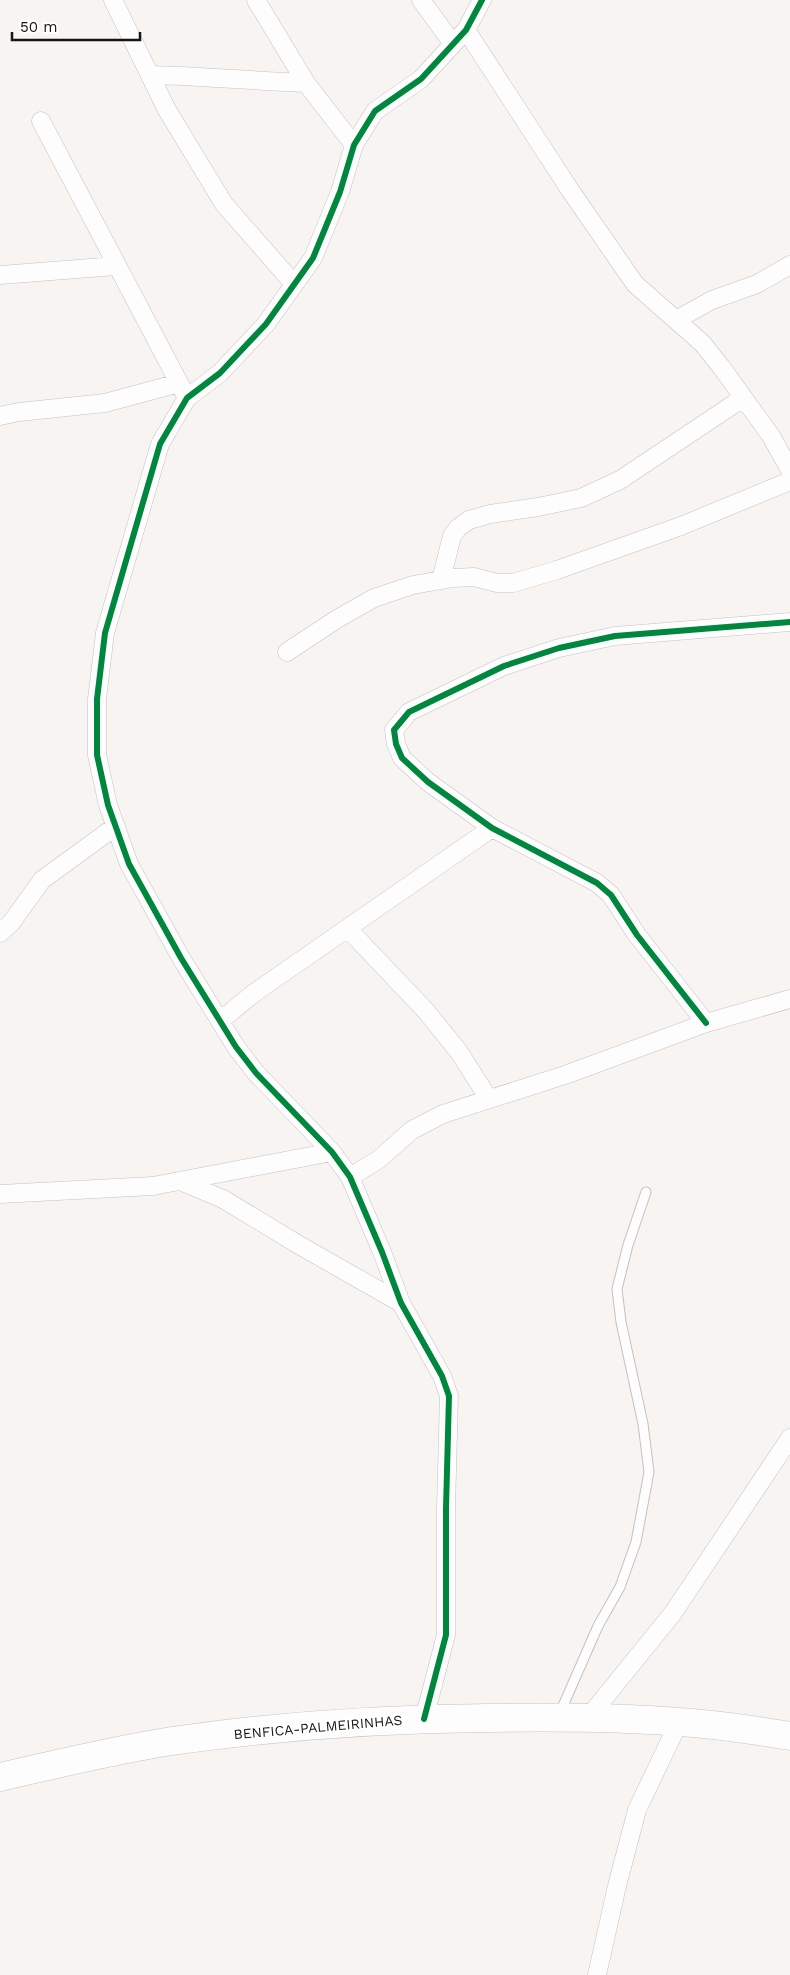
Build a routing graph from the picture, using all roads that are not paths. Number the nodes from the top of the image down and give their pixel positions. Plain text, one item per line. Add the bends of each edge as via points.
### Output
1 (112, 0) edge
2 (256, 0) edge
3 (422, 0) edge
4 (482, 0) edge
5 (466, 30) junction
6 (453, 44) junction
7 (150, 75) junction
8 (306, 83) junction
9 (41, 121) dead end
10 (354, 145) junction
11 (790, 265) edge
12 (116, 266) junction
13 (0, 275) edge
14 (294, 284) junction
15 (676, 320) junction
16 (183, 391) junction
17 (743, 398) junction
18 (0, 416) edge
19 (790, 470) edge
20 (790, 481) edge
21 (441, 580) junction
22 (790, 622) edge
23 (287, 652) dead end
24 (116, 826) junction
25 (492, 828) junction
26 (348, 930) junction
27 (0, 933) edge
28 (790, 1000) edge
29 (220, 1021) junction
30 (706, 1023) junction
31 (488, 1099) junction
32 (332, 1152) junction
33 (350, 1176) junction
34 (180, 1181) junction
35 (646, 1192) dead end
36 (0, 1194) edge
37 (401, 1303) junction
38 (790, 1438) edge
39 (558, 1717) junction
40 (588, 1718) junction
41 (424, 1719) junction
42 (679, 1722) junction
43 (790, 1736) edge
44 (0, 1777) edge
45 (597, 1975) edge

1 - 7 street
2 - 8 street
3 - 6 street
4 - 5 street
5 - 6 street
5 - 15 street via 635,284
6 - 10 street via 421,78 374,111
7 - 8 street
7 - 14 street via 167,110 224,204
8 - 10 street
9 - 12 street
10 - 14 street via 340,192 313,258
11 - 15 street via 757,284 712,300
12 - 13 street
12 - 16 street
14 - 16 street via 266,324 220,373
15 - 17 street via 702,343
16 - 18 street
16 - 24 street via 160,444 105,632 97,699 97,755
17 - 19 street via 771,436
17 - 21 street via 620,480 581,498 469,520 452,536
20 - 21 street via 681,526 513,583 474,577
21 - 23 street via 374,598
22 - 25 street via 615,636 559,648 504,666 409,712 394,730 402,758 428,782
24 - 27 street via 42,880
24 - 29 street via 129,864
25 - 26 street
25 - 30 street via 597,883 611,895 637,935
26 - 29 street via 254,993
26 - 31 street via 426,1011 459,1052
28 - 30 street
29 - 32 street via 256,1073
30 - 31 street via 565,1075
31 - 33 street via 443,1114 412,1130 378,1160
32 - 33 street
32 - 34 street
33 - 37 street
34 - 36 street via 153,1186
34 - 37 street via 223,1199
35 - 39 lane via 628,1244 617,1290 649,1472 636,1542 620,1587 598,1626
37 - 41 street via 442,1376 449,1396 446,1635
38 - 40 street via 672,1612
39 - 40 main road, BENFICA-PALMEIRINHAS
39 - 41 main road, BENFICA-PALMEIRINHAS
40 - 42 main road, BENFICA-PALMEIRINHAS
41 - 44 main road, BENFICA-PALMEIRINHAS via 302,1726 171,1741
42 - 43 main road, BENFICA-PALMEIRINHAS
42 - 45 street via 637,1810

